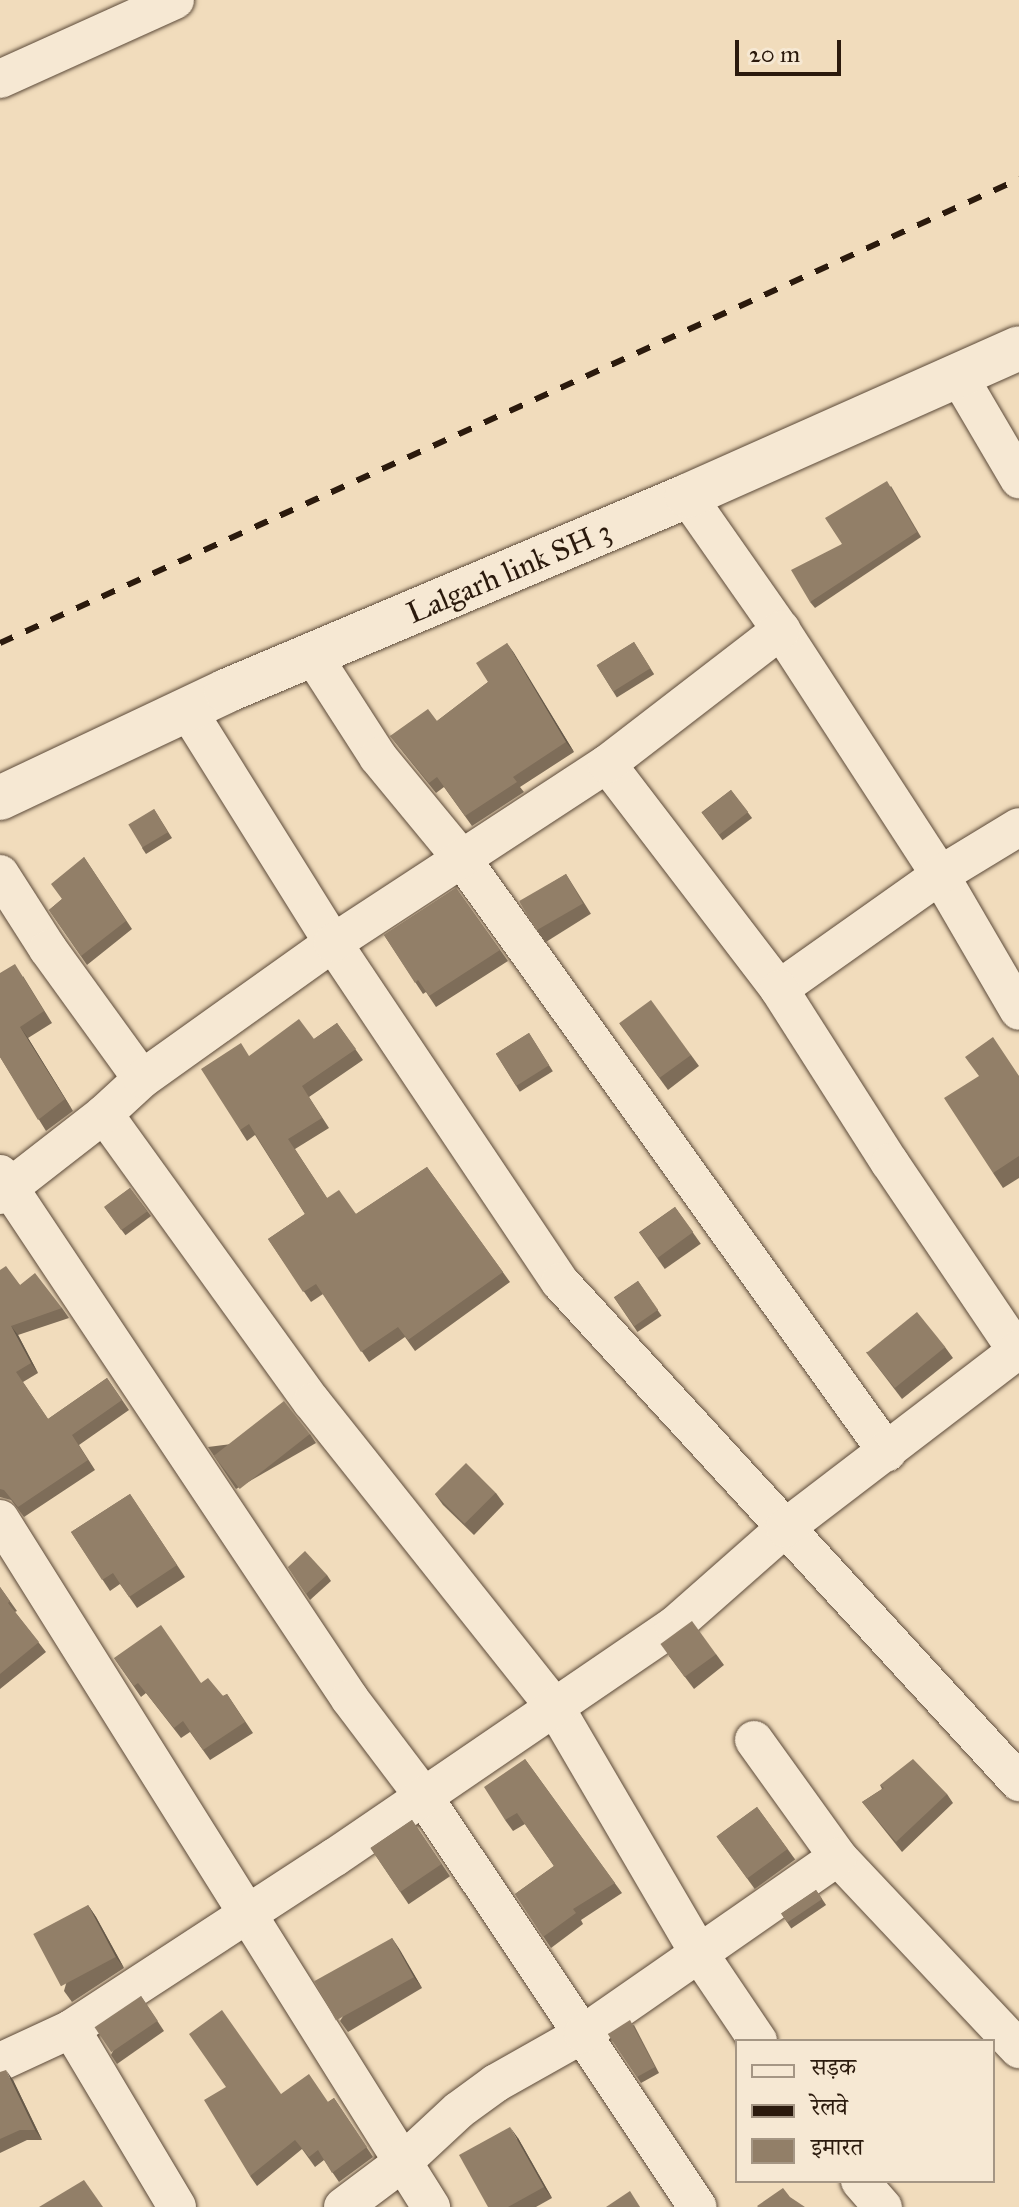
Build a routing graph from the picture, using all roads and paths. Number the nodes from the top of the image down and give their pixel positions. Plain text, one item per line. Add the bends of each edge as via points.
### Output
1 (175, 0) edge
2 (0, 79) edge
3 (1019, 348) edge
4 (958, 375) junction
5 (1019, 479) edge
6 (687, 496) junction
7 (781, 630) junction
8 (313, 656) junction
9 (188, 711) junction
10 (607, 764) junction
11 (0, 798) edge
12 (1019, 827) edge
13 (462, 859) junction
14 (0, 874) edge
15 (940, 875) junction
16 (333, 943) junction
17 (779, 989) junction
18 (1019, 1011) edge
19 (142, 1079) junction
20 (104, 1114) junction
21 (3, 1186) edge
22 (1018, 1351) edge
23 (887, 1452) junction
24 (0, 1519) edge
25 (785, 1528) junction
26 (555, 1707) junction
27 (754, 1740) dead end
28 (1019, 1782) edge
29 (424, 1797) junction
30 (838, 1857) junction
31 (246, 1915) junction
32 (700, 1955) junction
33 (71, 2029) junction
34 (583, 2034) junction
35 (757, 2039) edge
36 (1019, 2049) edge
37 (0, 2062) edge
38 (403, 2162) junction
39 (862, 2183) edge
40 (177, 2207) edge
41 (343, 2207) edge
42 (431, 2207) edge
43 (697, 2207) edge
44 (883, 2207) edge

1 - 2 street
3 - 4 street, Lalgarh link SH 3
4 - 5 street
4 - 6 street, Lalgarh link SH 3
6 - 7 street
6 - 8 street, Lalgarh link SH 3
7 - 10 street
7 - 15 street
8 - 9 street, Lalgarh link SH 3
8 - 13 street via 378,757
9 - 11 street, Lalgarh link SH 3
9 - 16 street
10 - 13 street
10 - 17 street
12 - 15 street
13 - 16 street
13 - 23 street
14 - 19 street
15 - 17 street
15 - 18 street
16 - 19 street
16 - 25 street via 560,1282
17 - 22 street
19 - 20 street
20 - 21 street
20 - 26 street via 312,1402
21 - 29 street via 350,1699
22 - 23 street
23 - 25 street
24 - 31 street
25 - 26 street via 674,1626
25 - 28 street
26 - 29 street
26 - 32 street
27 - 30 street
29 - 31 street
29 - 34 street
30 - 32 street
30 - 36 street
31 - 33 street
31 - 38 street
32 - 34 street
32 - 35 street
33 - 37 street
33 - 40 street
34 - 38 street via 496,2083
34 - 43 street
38 - 41 street
38 - 42 street
39 - 44 street

